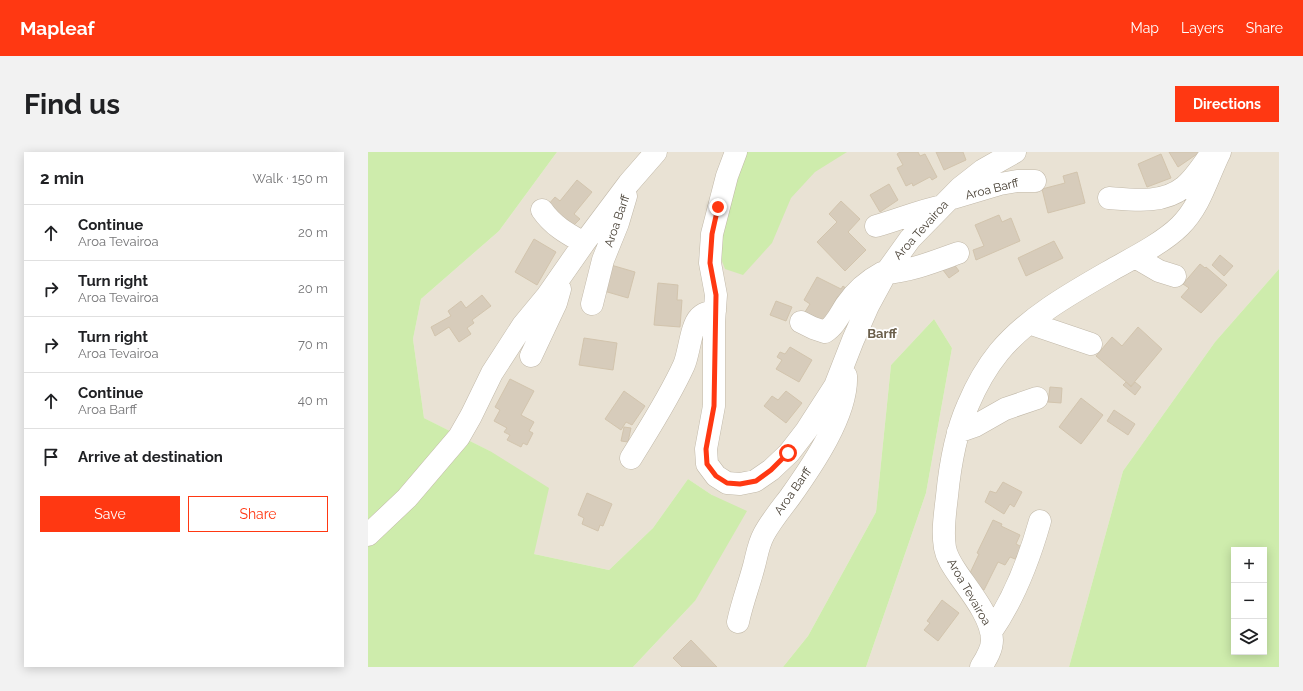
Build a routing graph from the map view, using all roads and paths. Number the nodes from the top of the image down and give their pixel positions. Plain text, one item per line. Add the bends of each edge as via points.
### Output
1 (656, 152) edge
2 (736, 152) edge
3 (1015, 152) edge
4 (1212, 152) edge
5 (1220, 152) edge
6 (1035, 181) dead end
7 (629, 183) junction
8 (1109, 198) dead end
9 (946, 202) junction
10 (542, 210) dead end
11 (876, 226) dead end
12 (584, 243) junction
13 (958, 253) dead end
14 (1134, 257) junction
15 (886, 272) junction
16 (1176, 276) dead end
17 (560, 278) junction
18 (715, 303) junction
19 (592, 304) dead end
20 (801, 322) dead end
21 (1029, 323) junction
22 (1091, 344) dead end
23 (531, 356) dead end
24 (845, 361) junction
25 (1037, 398) dead end
26 (958, 432) junction
27 (630, 458) dead end
28 (1040, 521) dead end
29 (368, 535) edge
30 (738, 622) dead end
31 (991, 632) junction
32 (981, 667) edge

1 - 7 street, Aroa Barff
2 - 18 street via 712,234 710,263
3 - 9 street, Aroa Tevairoa via 983,170
4 - 8 street via 1185,186 1172,194 1142,200
5 - 14 street, Aroa Tevairoa via 1193,211 1171,233
6 - 9 street, Aroa Barff via 1000,184
7 - 12 street, Aroa Barff
7 - 19 street, Aroa Barff via 618,223 603,260
9 - 11 street, Aroa Barff
9 - 15 street, Aroa Tevairoa via 910,239
10 - 12 street, Aroa Barff via 559,228
12 - 17 street, Aroa Barff
13 - 15 street via 903,272
14 - 16 street via 1159,271
14 - 21 street, Aroa Tevairoa via 1041,313
15 - 20 street via 871,279 858,292 831,328 824,332
15 - 24 street, Aroa Tevairoa
17 - 23 street via 556,303
17 - 29 street, Aroa Barff via 499,361 459,436 407,498
18 - 24 street, Aroa Tevairoa via 714,406 706,449 707,464 716,476 727,483 756,481 788,453 824,405
18 - 27 street via 698,319 676,382
21 - 22 street
21 - 26 street, Aroa Tevairoa via 1000,351 982,375
24 - 30 street, Aroa Barff via 846,383 843,402 834,424 806,474 764,534
25 - 26 street via 1005,409 975,426
26 - 31 street, Aroa Tevairoa via 950,467 945,510 945,550 978,604
28 - 31 street, Aroa Tevairoa via 1020,579
31 - 32 street, Aroa Tevairoa via 990,653

